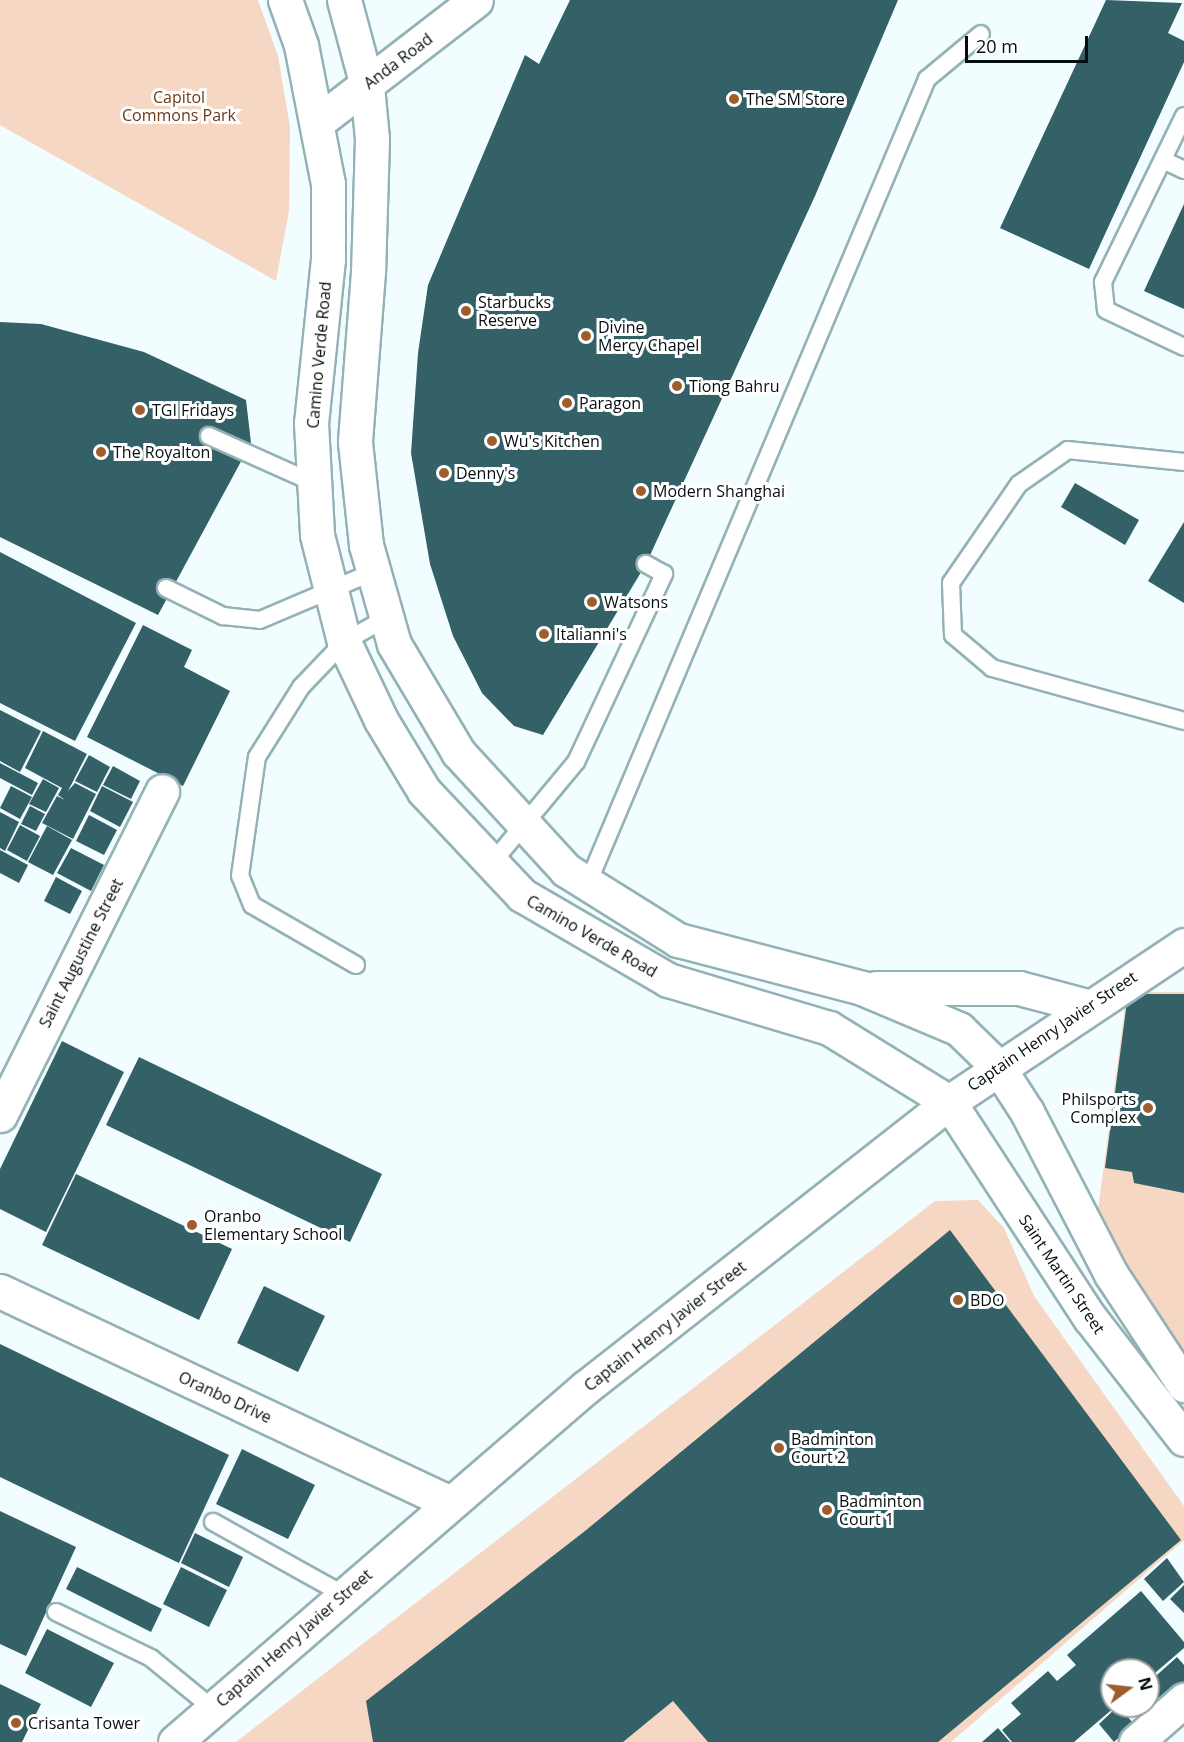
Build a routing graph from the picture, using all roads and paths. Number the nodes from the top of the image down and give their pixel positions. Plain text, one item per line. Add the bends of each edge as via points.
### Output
1 (285, 0) edge
2 (344, 0) edge
3 (476, 0) edge
4 (981, 34) dead end
5 (366, 86) junction
6 (1184, 116) edge
7 (319, 121) junction
8 (1165, 161) junction
9 (1184, 170) edge
10 (1184, 347) edge
11 (208, 436) dead end
12 (1184, 462) edge
13 (314, 483) junction
14 (646, 564) dead end
15 (374, 572) junction
16 (166, 588) dead end
17 (328, 590) junction
18 (386, 618) junction
19 (344, 642) junction
20 (1184, 721) edge
21 (162, 791) dead end
22 (526, 824) junction
23 (492, 863) junction
24 (588, 883) junction
25 (1184, 945) edge
26 (356, 965) dead end
27 (862, 988) junction
28 (1087, 1006) junction
29 (998, 1067) junction
30 (949, 1102) junction
31 (0, 1115) edge
32 (0, 1291) edge
33 (1184, 1385) edge
34 (1184, 1440) edge
35 (450, 1503) junction
36 (213, 1522) dead end
37 (344, 1595) junction
38 (56, 1612) dead end
39 (1184, 1700) edge
40 (212, 1708) junction
41 (175, 1742) edge
42 (1136, 1742) edge

1 - 7 street, Camino Verde Road via 301,45
2 - 5 street
3 - 5 street, Anda Road
4 - 24 lane via 927,79
5 - 7 street, Anda Road
5 - 15 street via 372,150 368,272 355,442 366,545
6 - 8 lane
7 - 13 street, Camino Verde Road via 328,184 328,259 311,423
8 - 9 lane
8 - 10 lane via 1103,282 1104,296 1106,310
11 - 13 lane
12 - 20 lane via 1068,450 1019,483 951,583 953,635 992,668
13 - 17 street, Camino Verde Road via 317,535
14 - 22 lane via 664,574 576,762
15 - 17 lane
15 - 18 street
16 - 17 lane via 223,616 260,620
17 - 19 street, Camino Verde Road
18 - 19 lane
18 - 22 street via 394,644 458,752
19 - 23 street, Camino Verde Road via 381,720 424,791
19 - 26 lane via 301,687 257,757 240,876 252,905
21 - 31 street, Saint Augustine Street
22 - 23 lane
22 - 24 street via 566,870
23 - 30 street, Camino Verde Road via 522,896 668,980 829,1028
24 - 27 street via 678,940
25 - 28 street, Captain Henry Javier Street
27 - 28 street via 1019,988
27 - 29 street via 959,1029
28 - 29 street, Captain Henry Javier Street
29 - 30 street, Captain Henry Javier Street
29 - 33 street via 1028,1112 1111,1274
30 - 34 street, Saint Martin Street via 1090,1317
30 - 35 street, Captain Henry Javier Street via 586,1387
32 - 35 street, Oranbo Drive
35 - 37 street, Captain Henry Javier Street
36 - 37 lane
37 - 40 street, Captain Henry Javier Street
38 - 40 lane via 151,1658
39 - 42 street
40 - 41 street, Captain Henry Javier Street

